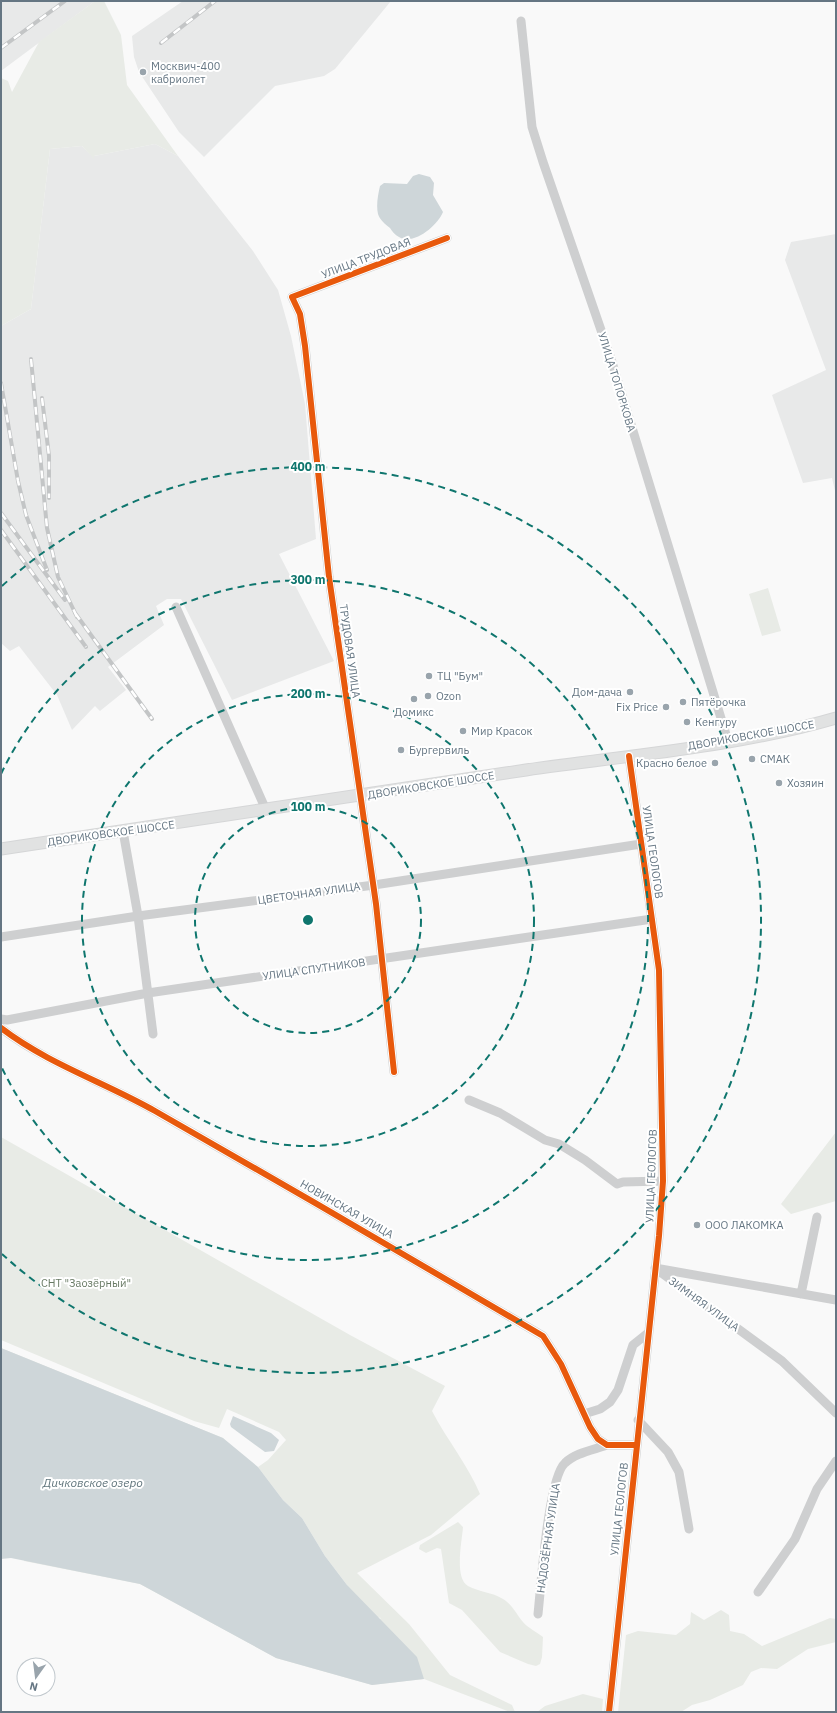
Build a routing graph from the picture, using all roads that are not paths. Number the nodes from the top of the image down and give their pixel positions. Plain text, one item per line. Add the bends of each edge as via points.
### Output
1 (521, 21) dead end
2 (447, 238) dead end
3 (292, 297) joint
4 (176, 607) dead end
5 (836, 718) edge
6 (728, 740) junction
7 (629, 756) junction
8 (361, 796) junction
9 (266, 810) junction
10 (123, 831) junction
11 (641, 844) junction
12 (1, 849) edge
13 (374, 885) junction
14 (138, 916) junction
15 (652, 919) junction
16 (1, 937) edge
17 (382, 959) junction
18 (148, 993) junction
19 (1, 1019) edge
20 (1, 1028) edge
21 (153, 1034) dead end
22 (394, 1072) dead end
23 (469, 1100) dead end
24 (663, 1182) junction
25 (817, 1217) dead end
26 (655, 1268) junction
27 (802, 1294) junction
28 (836, 1300) edge
29 (648, 1334) junction
30 (584, 1414) junction
31 (836, 1414) edge
32 (638, 1420) junction
33 (606, 1445) junction
34 (636, 1446) junction
35 (836, 1461) edge
36 (689, 1529) dead end
37 (758, 1592) dead end
38 (538, 1614) dead end
39 (609, 1712) edge

1 - 6 street, УЛИЦА ТОПОРКОВА via 532,127 611,359
2 - 3 street, УЛИЦА ТРУДОВАЯ
3 - 8 street, ТРУДОВАЯ УЛИЦА via 300,314 303,333 329,578
4 - 9 street
5 - 6 main road, ДВОРИКОВСКОЕ ШОССЕ via 790,730
6 - 7 main road, ДВОРИКОВСКОЕ ШОССЕ
7 - 8 main road, ДВОРИКОВСКОЕ ШОССЕ
7 - 11 street, УЛИЦА ГЕОЛОГОВ
8 - 9 main road, ДВОРИКОВСКОЕ ШОССЕ
8 - 13 street, ТРУДОВАЯ УЛИЦА
9 - 10 main road, ДВОРИКОВСКОЕ ШОССЕ
10 - 12 main road, ДВОРИКОВСКОЕ ШОССЕ
10 - 14 street
11 - 13 street, ЦВЕТОЧНАЯ УЛИЦА
11 - 15 street, УЛИЦА ГЕОЛОГОВ
13 - 14 street, ЦВЕТОЧНАЯ УЛИЦА
13 - 17 street, ТРУДОВАЯ УЛИЦА
14 - 16 street, ЦВЕТОЧНАЯ УЛИЦА
14 - 18 street
15 - 17 street, УЛИЦА СПУТНИКОВ
15 - 24 street, УЛИЦА ГЕОЛОГОВ via 659,970
17 - 18 street, УЛИЦА СПУТНИКОВ
17 - 22 street, ТРУДОВАЯ УЛИЦА
18 - 19 street, УЛИЦА СПУТНИКОВ via 7,1020
18 - 21 street
20 - 30 street, НОВИНСКАЯ УЛИЦА via 58,1063 124,1093 543,1336 561,1364
23 - 24 street via 500,1113 545,1140 559,1144 617,1184
24 - 26 street, УЛИЦА ГЕОЛОГОВ
25 - 27 street
26 - 27 street, ЗИМНЯЯ УЛИЦА
26 - 29 street, УЛИЦА ГЕОЛОГОВ
26 - 31 street, ЗИМНЯЯ УЛИЦА via 782,1361
27 - 28 street, ЗИМНЯЯ УЛИЦА
29 - 30 street via 633,1345 618,1390 610,1402 600,1410
29 - 32 street, УЛИЦА ГЕОЛОГОВ
30 - 33 street, НОВИНСКАЯ УЛИЦА via 598,1439
32 - 34 street, УЛИЦА ГЕОЛОГОВ
32 - 36 street via 668,1452 679,1472
33 - 34 street
33 - 38 street, НАДОЗЁРНАЯ УЛИЦА via 565,1462 559,1469 552,1497
34 - 39 street, УЛИЦА ГЕОЛОГОВ
35 - 37 street via 817,1490 795,1539

